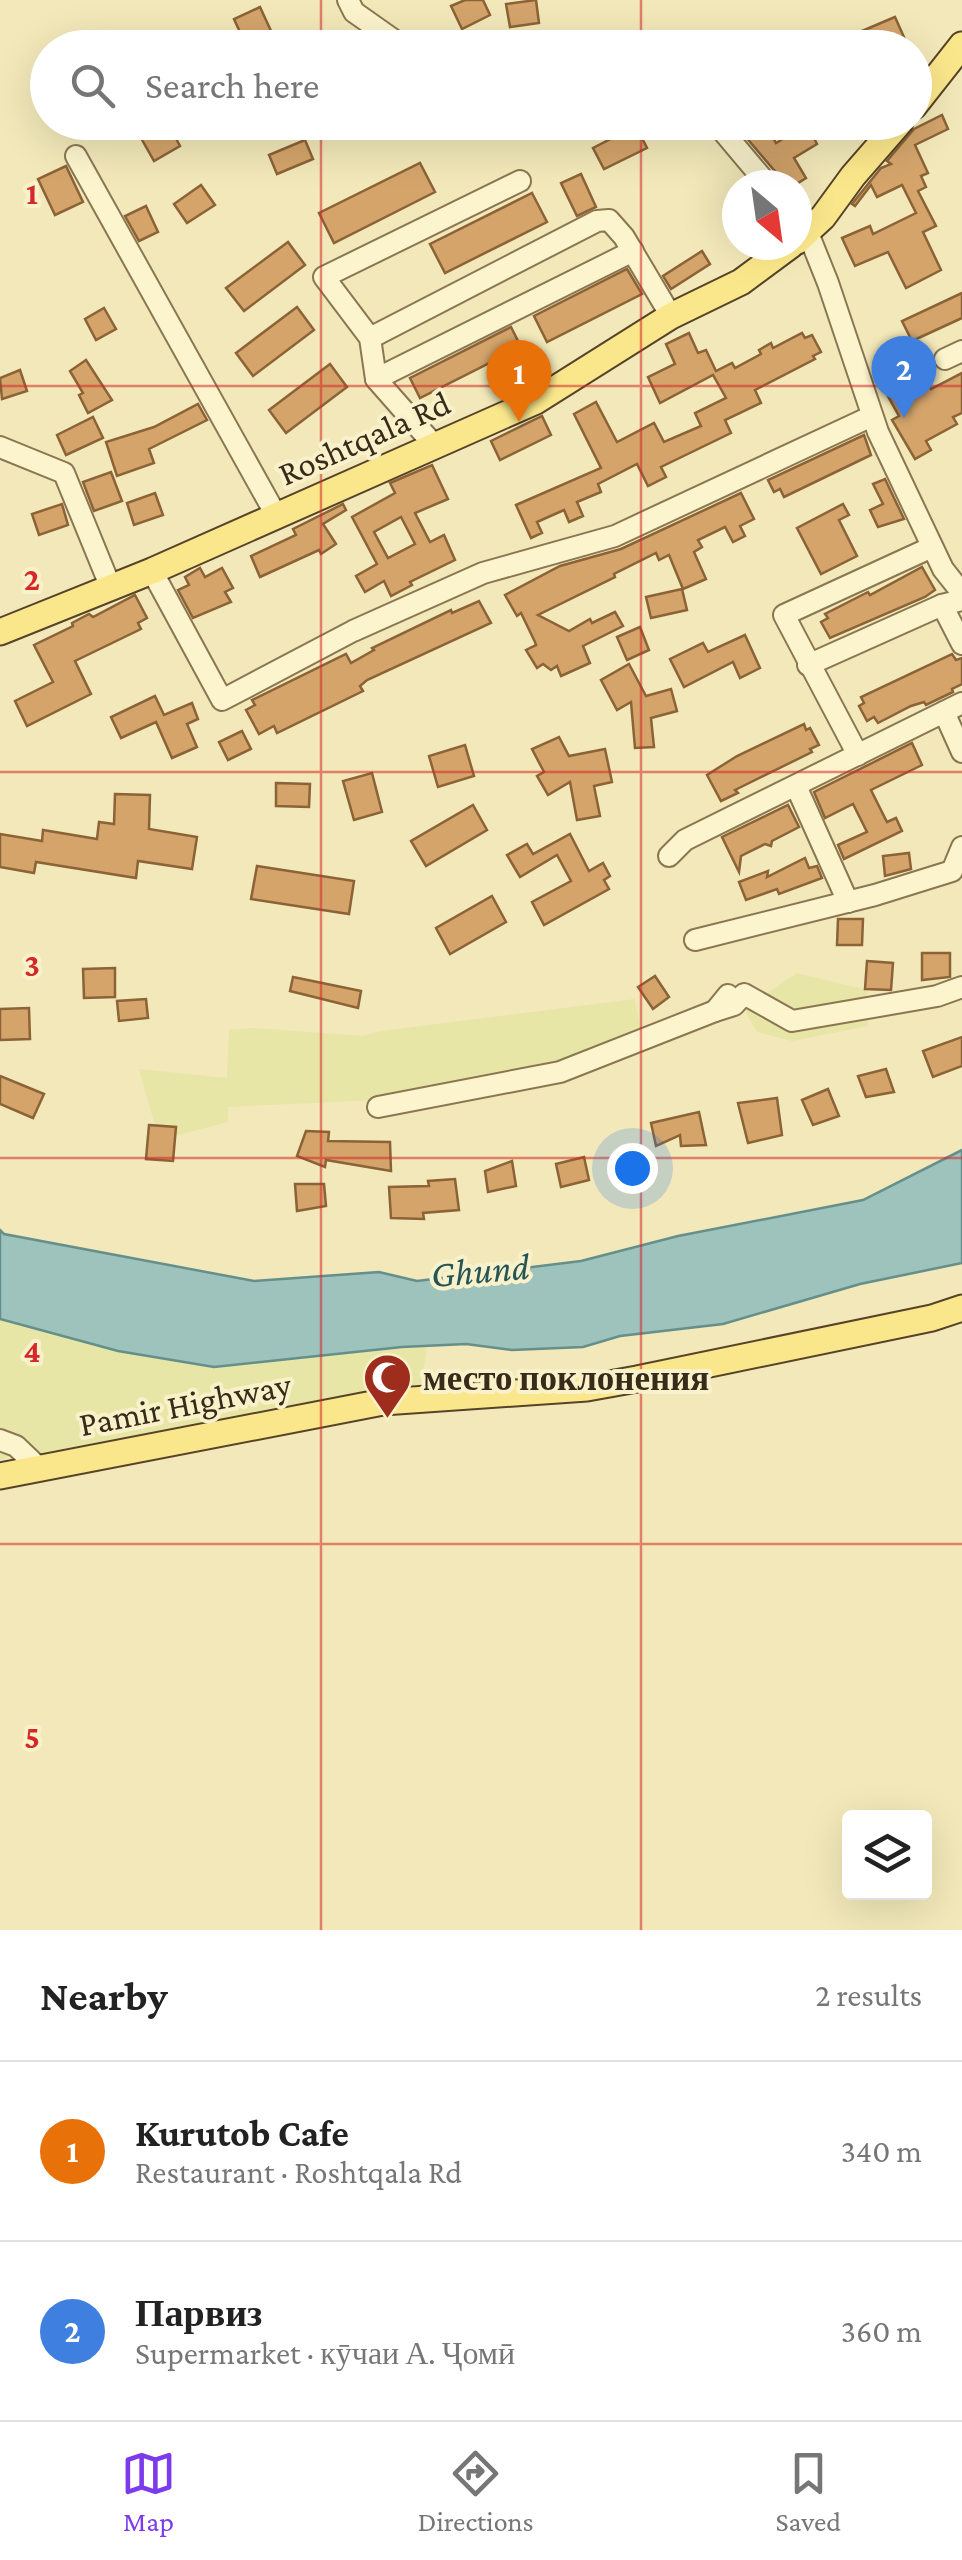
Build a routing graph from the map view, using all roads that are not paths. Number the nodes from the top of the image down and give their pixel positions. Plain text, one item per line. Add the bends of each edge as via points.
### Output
1 (348, 0) edge
2 (380, 30) edge
3 (962, 45) edge
4 (932, 83) edge
5 (730, 140) edge
6 (884, 140) edge
7 (76, 156) dead end
8 (755, 170) edge
9 (520, 180) dead end
10 (812, 219) edge
11 (633, 252) junction
12 (768, 260) edge
13 (808, 260) edge
14 (671, 316) junction
15 (370, 338) junction
16 (376, 380) junction
17 (872, 416) junction
18 (434, 445) junction
19 (0, 447) edge
20 (276, 515) junction
21 (932, 547) junction
22 (152, 571) junction
23 (112, 588) junction
24 (955, 599) edge
25 (0, 632) edge
26 (962, 644) edge
27 (808, 665) junction
28 (953, 708) edge
29 (962, 752) edge
30 (858, 755) junction
31 (796, 786) junction
32 (962, 847) edge
33 (669, 856) dead end
34 (848, 902) junction
35 (696, 940) dead end
36 (962, 987) edge
37 (378, 1108) dead end
38 (962, 1308) edge
39 (0, 1440) edge
40 (38, 1468) junction
41 (0, 1476) edge

1 - 2 street
3 - 4 main road
5 - 8 street
6 - 10 main road, Roshtqala Rd
7 - 20 street
9 - 15 street via 324,277
11 - 14 street
11 - 15 street via 609,220 597,221
11 - 16 street
12 - 14 main road, Roshtqala Rd via 741,282
13 - 17 street
14 - 18 main road, Roshtqala Rd via 536,401
15 - 16 street
16 - 18 street
17 - 21 street
17 - 22 street via 614,536 483,572 222,700
18 - 20 main road, Roshtqala Rd
19 - 23 street via 64,473
20 - 22 main road, Roshtqala Rd
21 - 24 street
21 - 27 street via 784,616
22 - 23 main road, Roshtqala Rd
23 - 25 main road, Roshtqala Rd
24 - 26 street
24 - 27 street
27 - 30 street
28 - 29 street
28 - 30 street
30 - 31 street
31 - 33 street via 685,840
31 - 34 street
32 - 34 street via 952,871
34 - 35 street
36 - 37 street via 792,1021 744,994 734,1005 722,1003 560,1072
38 - 40 main road, Pamir Highway via 620,1382 382,1402
39 - 40 street
40 - 41 main road, Pamir Highway

